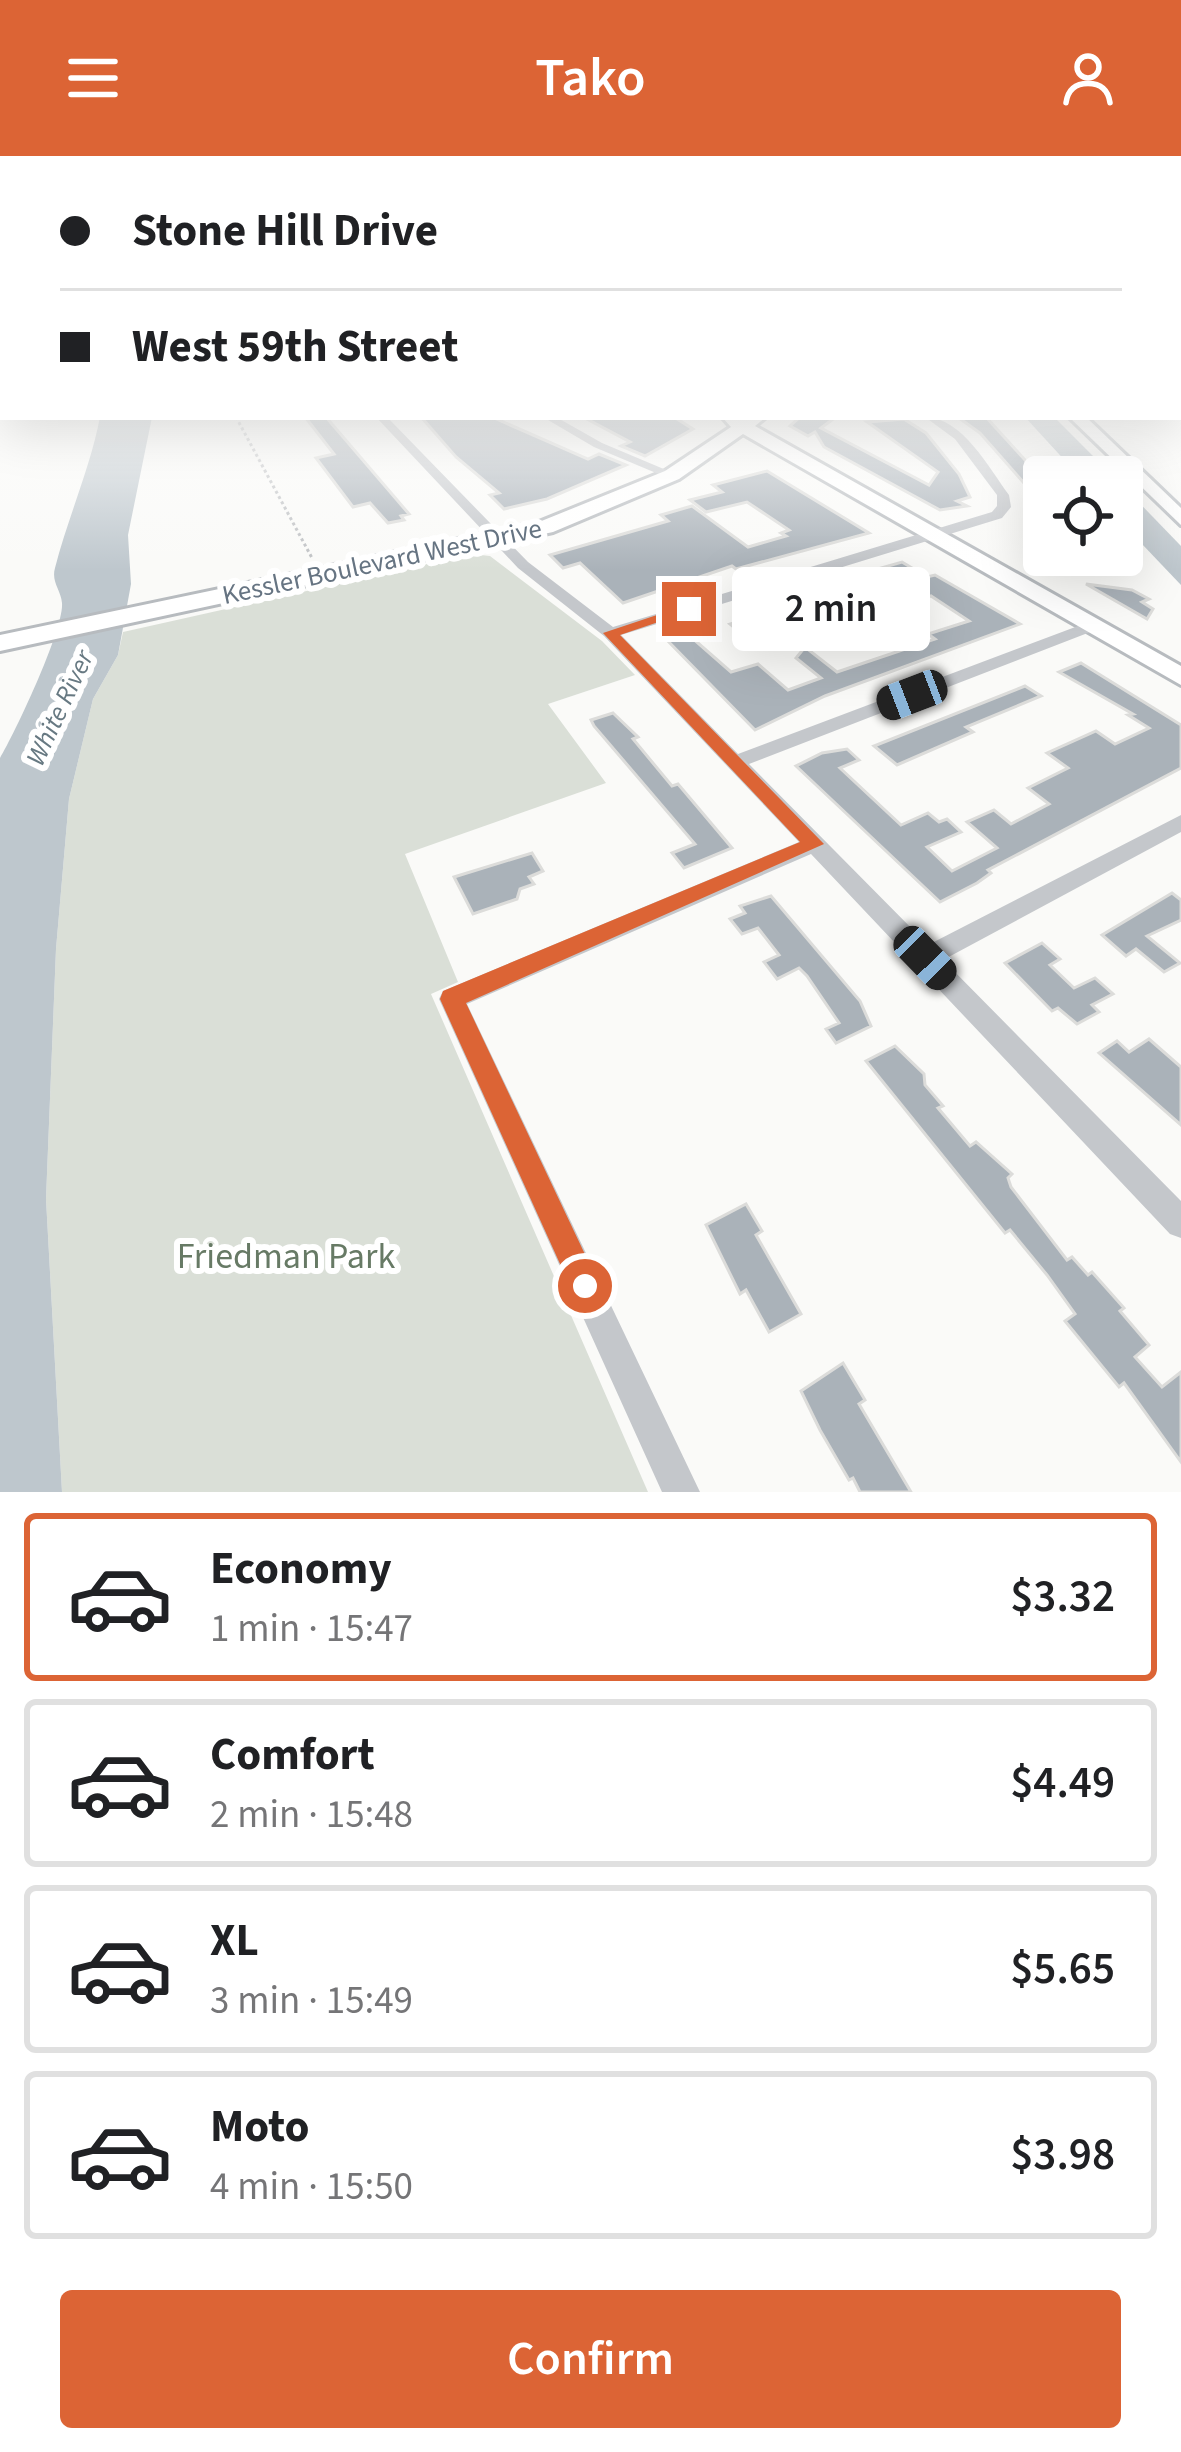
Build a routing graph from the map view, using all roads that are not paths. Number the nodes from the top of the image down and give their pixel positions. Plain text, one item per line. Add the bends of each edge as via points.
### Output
1 (407, 445) edge
2 (599, 445) edge
3 (710, 445) edge
4 (784, 445) edge
5 (965, 445) edge
6 (1107, 445) edge
7 (672, 475) junction
8 (1178, 513) edge
9 (932, 535) junction
10 (497, 540) junction
11 (1091, 626) junction
12 (610, 633) junction
13 (0, 644) edge
14 (1181, 677) edge
15 (736, 762) junction
16 (1181, 823) edge
17 (814, 844) junction
18 (925, 958) junction
19 (1181, 1223) edge
20 (681, 1492) edge

1 - 10 street
2 - 7 street
3 - 7 main road, Kessler Boulevard West Drive
4 - 9 main road
5 - 9 street via 1005,500 995,516
6 - 8 main road
7 - 10 main road, Kessler Boulevard West Drive via 582,515
9 - 11 main road
9 - 12 street
10 - 12 street
10 - 13 main road, Kessler Boulevard West Drive
11 - 14 main road
11 - 15 street
12 - 15 street
15 - 17 street
16 - 18 street
17 - 18 street
17 - 20 street via 452,999
18 - 19 street

